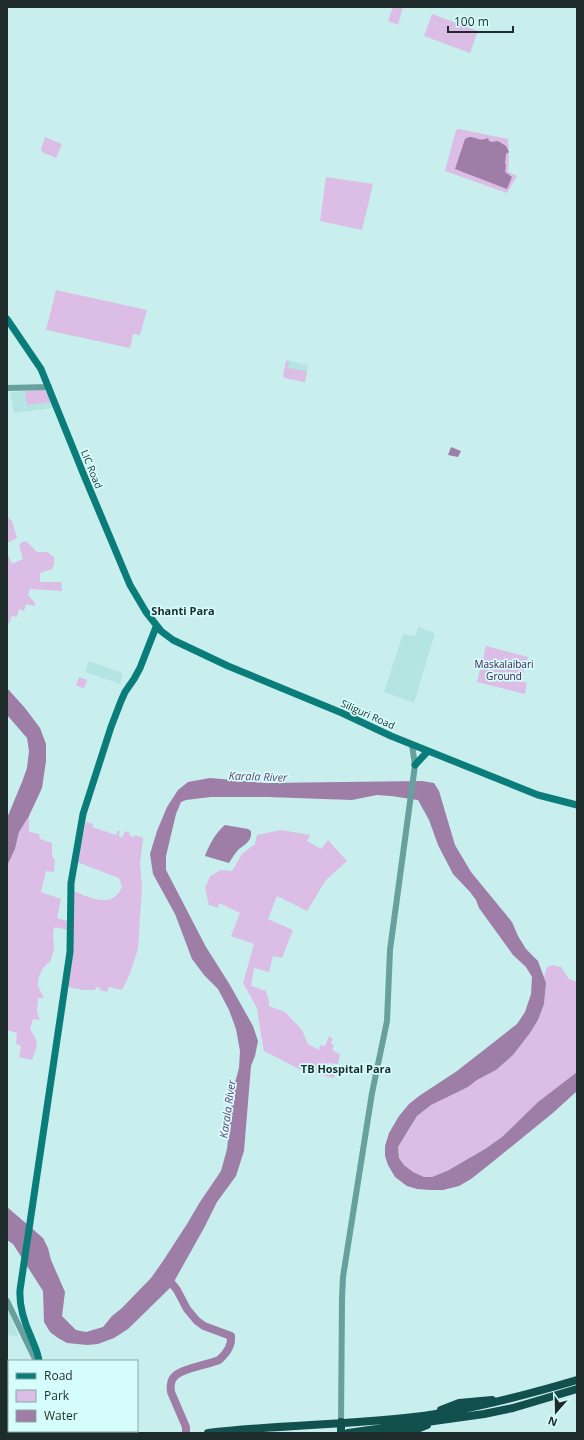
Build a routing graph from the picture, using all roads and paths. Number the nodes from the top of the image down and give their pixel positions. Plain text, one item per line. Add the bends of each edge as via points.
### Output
1 (7, 319) edge
2 (49, 387) junction
3 (7, 388) edge
4 (156, 627) junction
5 (412, 745) junction
6 (428, 751) junction
7 (414, 768) junction
8 (577, 805) edge
9 (7, 1301) edge
10 (36, 1360) edge
11 (37, 1360) edge
12 (577, 1380) edge
13 (577, 1389) edge
14 (433, 1418) junction
15 (341, 1422) junction
16 (208, 1433) edge
17 (212, 1433) edge
18 (341, 1433) edge
19 (348, 1433) edge

1 - 2 main road, LIC Road via 36,360
2 - 3 street
2 - 4 main road, LIC Road via 130,585
4 - 5 main road, Siliguri Road via 173,640 228,666
4 - 11 main road via 134,679 124,692 83,814 71,883 70,952 20,1290 20,1304 37,1353
5 - 6 main road, Siliguri Road
5 - 7 street
6 - 7 main road
6 - 8 main road, Siliguri Road via 538,795
7 - 15 street via 390,950 387,1021 372,1093 343,1277
9 - 10 street
12 - 14 highway
13 - 14 highway via 495,1412
14 - 15 highway
14 - 19 highway
15 - 17 highway
15 - 18 highway
16 - 17 highway

